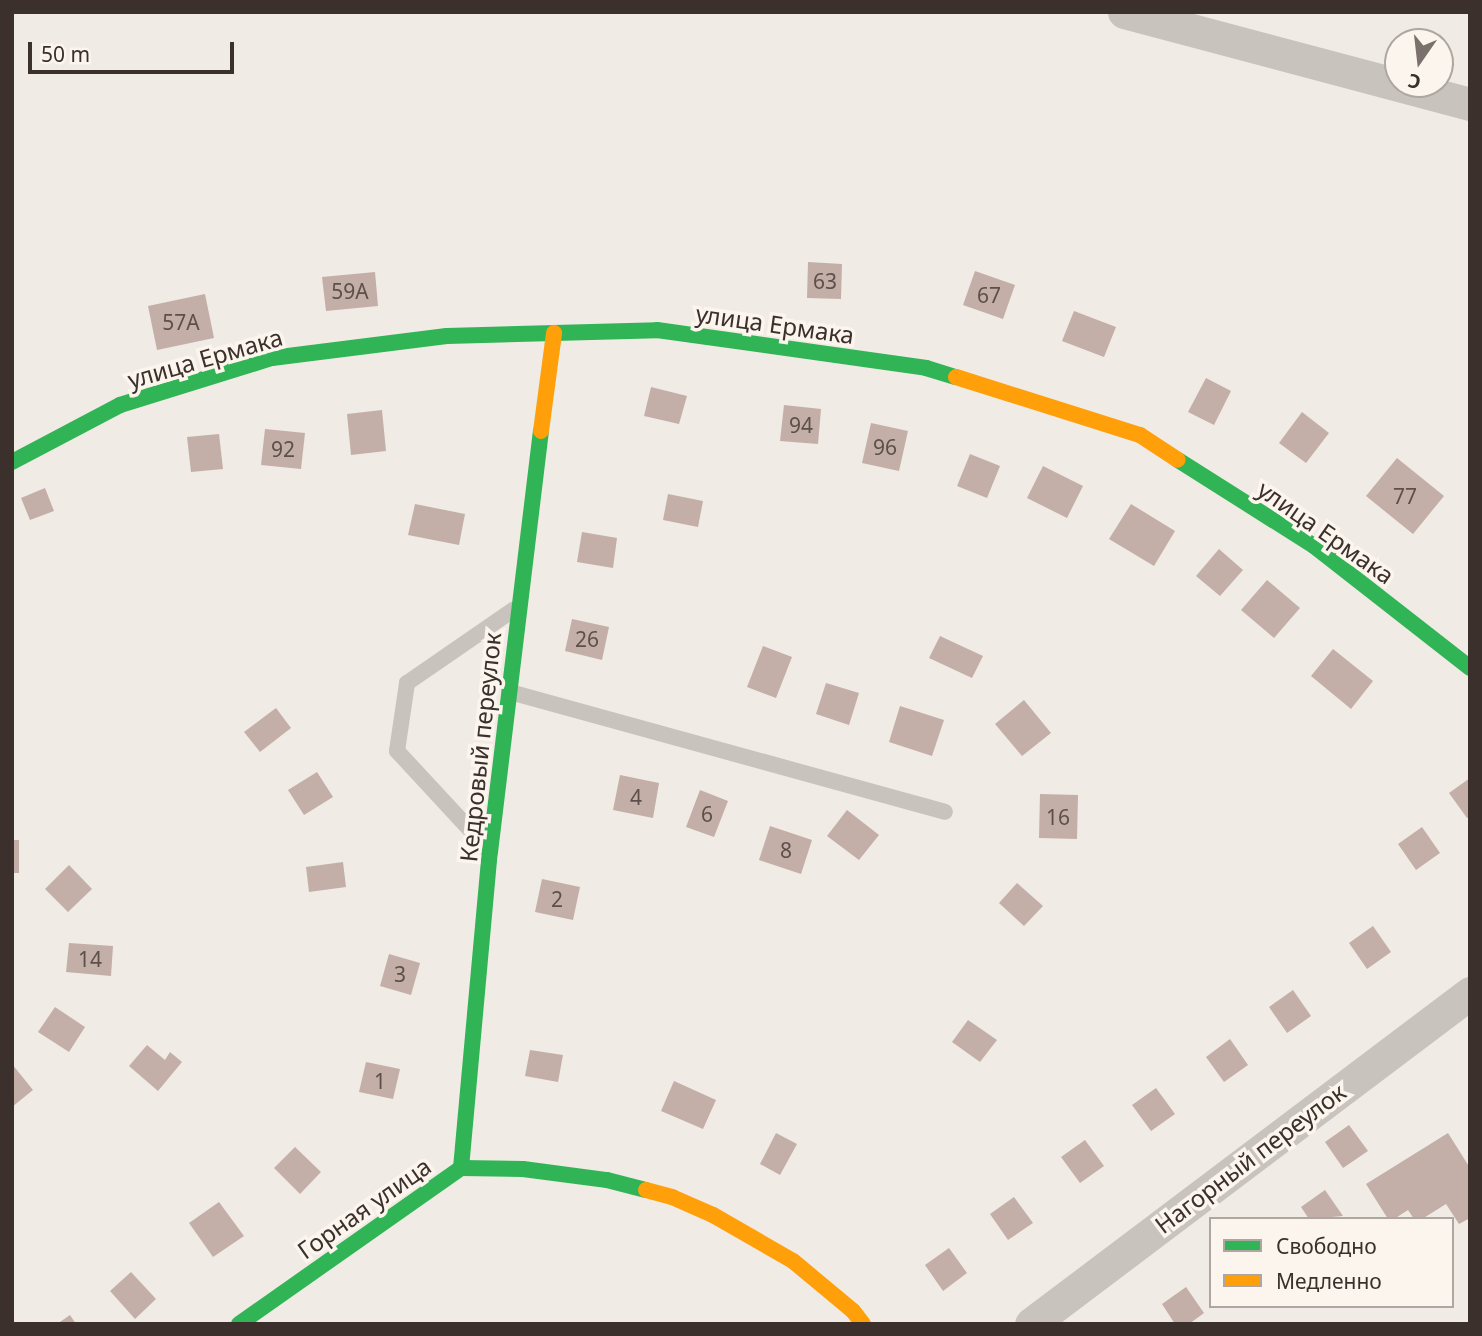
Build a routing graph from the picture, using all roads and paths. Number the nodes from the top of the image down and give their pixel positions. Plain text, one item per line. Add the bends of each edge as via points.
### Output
1 (1124, 12) edge
2 (1470, 104) edge
3 (554, 333) junction
4 (12, 462) edge
5 (518, 607) junction
6 (1470, 668) edge
7 (510, 692) junction
8 (945, 812) dead end
9 (490, 852) junction
10 (1470, 993) edge
11 (461, 1168) junction
12 (239, 1324) edge
13 (863, 1324) edge
14 (1031, 1324) edge

1 - 2 street
3 - 4 street, улица Ермака via 447,336 272,358 120,405
3 - 5 street, Кедровый переулок
3 - 6 street, улица Ермака via 657,330 926,368 1139,435 1314,546
5 - 7 street, Кедровый переулок
5 - 9 lane via 407,683 397,751
7 - 8 lane
7 - 9 street, Кедровый переулок
9 - 11 street, Кедровый переулок
10 - 14 street, Нагорный переулок
11 - 12 street, Горная улица
11 - 13 street, Горная улица via 523,1169 595,1178 672,1197 793,1261

